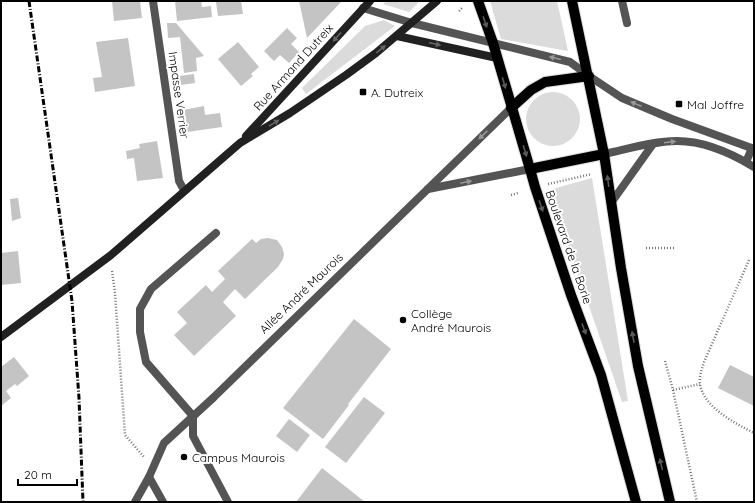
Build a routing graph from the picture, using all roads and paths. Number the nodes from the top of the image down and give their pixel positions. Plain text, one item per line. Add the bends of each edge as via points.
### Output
1 (153, 1) edge
2 (370, 1) edge
3 (437, 1) edge
4 (478, 1) edge
5 (572, 1) edge
6 (622, 1) edge
7 (463, 7) dead end
8 (363, 8) junction
9 (459, 11) dead end
10 (412, 23) junction
11 (627, 23) dead end
12 (397, 36) junction
13 (493, 43) junction
14 (497, 58) junction
15 (588, 76) junction
16 (511, 108) junction
17 (240, 143) junction
18 (653, 144) junction
19 (753, 147) edge
20 (604, 154) junction
21 (746, 162) junction
22 (754, 167) edge
23 (530, 169) junction
24 (593, 174) dead end
25 (548, 184) dead end
26 (428, 189) junction
27 (184, 190) junction
28 (518, 193) dead end
29 (511, 195) dead end
30 (611, 203) junction
31 (216, 233) dead end
32 (646, 248) dead end
33 (676, 248) dead end
34 (111, 255) junction
35 (749, 260) dead end
36 (1, 337) edge
37 (665, 361) dead end
38 (700, 384) junction
39 (673, 390) junction
40 (193, 416) junction
41 (754, 433) edge
42 (153, 467) junction
43 (149, 477) junction
44 (135, 502) edge
45 (163, 502) edge
46 (228, 502) edge
47 (636, 502) edge
48 (670, 502) edge
49 (698, 502) edge

1 - 27 street, Impasse Verrier via 179,181
2 - 8 main road, Rue Armand Dutreix
3 - 10 main road
4 -> 13 main road, Boulevard de la Borie
5 - 15 main road
6 - 11 street
7 - 9 path
8 - 10 street
8 -> 17 main road, Rue Armand Dutreix
10 - 12 main road
10 - 13 street
12 -> 14 main road
17 -> 12 main road via 340,79
13 - 14 main road, Boulevard de la Borie
15 -> 13 street via 570,62
14 -> 16 main road, Boulevard de la Borie
15 - 16 main road, Allée André Maurois via 545,82 531,90
19 -> 15 street via 672,119 622,98
15 - 20 main road
16 -> 23 main road, Boulevard de la Borie
16 -> 26 street, Allée André Maurois
17 - 27 main road
18 - 20 street
18 -> 21 street via 677,141 702,144
18 - 30 street
19 - 21 street
20 - 23 main road
30 -> 20 main road
21 - 22 street
26 -> 23 street
23 -> 47 main road, Boulevard de la Borie via 571,295 601,375
24 - 25 path
26 - 40 street, Allée André Maurois
27 - 34 main road
28 - 29 path
48 -> 30 main road via 638,366
31 - 40 street via 151,289 140,310 140,332 146,362
32 - 33 path
34 - 36 main road
34 - 42 path via 125,435
35 - 38 path via 704,362
37 - 39 path
38 - 39 path
38 - 41 path via 705,398 719,411
39 - 49 path
40 - 42 street, Allée André Maurois via 164,443
40 - 46 street via 193,436
42 - 43 street, Allée André Maurois
43 - 44 street, Allée André Maurois
43 - 45 street

